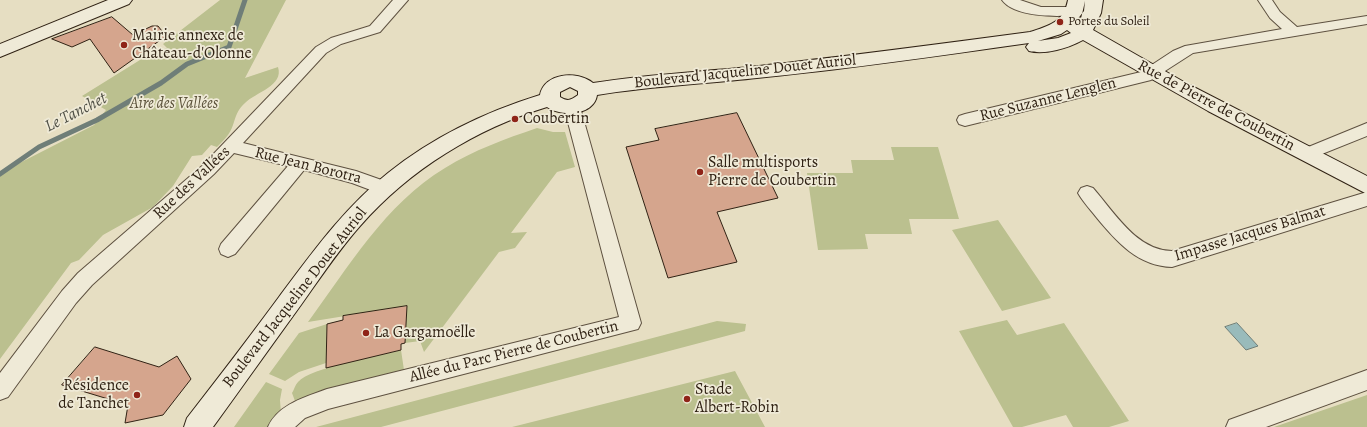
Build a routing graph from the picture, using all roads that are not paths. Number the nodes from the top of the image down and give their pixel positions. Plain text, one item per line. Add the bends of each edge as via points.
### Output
1 (124, 0) edge
2 (401, 0) edge
3 (1009, 0) edge
4 (1094, 0) edge
5 (1265, 0) edge
6 (1073, 11) edge
7 (1367, 20) edge
8 (1083, 32) junction
9 (1294, 32) junction
10 (0, 51) edge
11 (902, 55) junction
12 (1153, 73) junction
13 (588, 90) junction
14 (550, 99) junction
15 (572, 107) junction
16 (965, 120) dead end
17 (1367, 129) edge
18 (232, 146) junction
19 (1307, 154) junction
20 (300, 164) junction
21 (1367, 186) edge
22 (384, 188) junction
23 (1087, 194) dead end
24 (1367, 199) edge
25 (228, 249) dead end
26 (1367, 380) edge
27 (0, 390) edge
28 (197, 427) edge
29 (279, 427) edge
30 (1237, 427) edge

1 - 10 main road
2 - 18 street, Rue des Vallées via 376,29 336,40 321,50
3 - 6 street via 1040,12
4 - 8 main road via 1090,23
5 - 9 street via 1275,15
6 - 8 main road, Rue de Pierre de Coubertin
6 - 11 main road, Boulevard Jacqueline Douet Auriol via 1055,30 1031,37
7 - 9 street
8 - 11 main road, Boulevard Jacqueline Douet Auriol via 1069,40 1040,46
8 - 12 main road, Rue de Pierre de Coubertin
9 - 12 street via 1179,52
11 - 13 main road, Boulevard Jacqueline Douet Auriol via 758,72 630,83
12 - 16 street, Rue Suzanne Lenglen
12 - 19 main road, Rue de Pierre de Coubertin
13 - 14 main road via 576,81 564,82 550,91
13 - 15 main road via 587,98
14 - 15 main road via 561,107
14 - 22 main road, Boulevard Jacqueline Douet Auriol via 507,113 457,136 421,159
15 - 29 street, Allée du Parc Pierre de Coubertin via 631,323 327,399 297,411
17 - 19 street
18 - 20 street, Rue Jean Borotra
18 - 27 street, Rue des Vallées via 180,196 85,279
19 - 21 main road, Rue de Pierre de Coubertin
20 - 22 street, Rue Jean Borotra via 362,179
20 - 25 street
22 - 28 main road, Boulevard Jacqueline Douet Auriol via 338,236
23 - 24 street, Impasse Jacques Balmat via 1134,246 1159,259 1172,259
26 - 30 street

